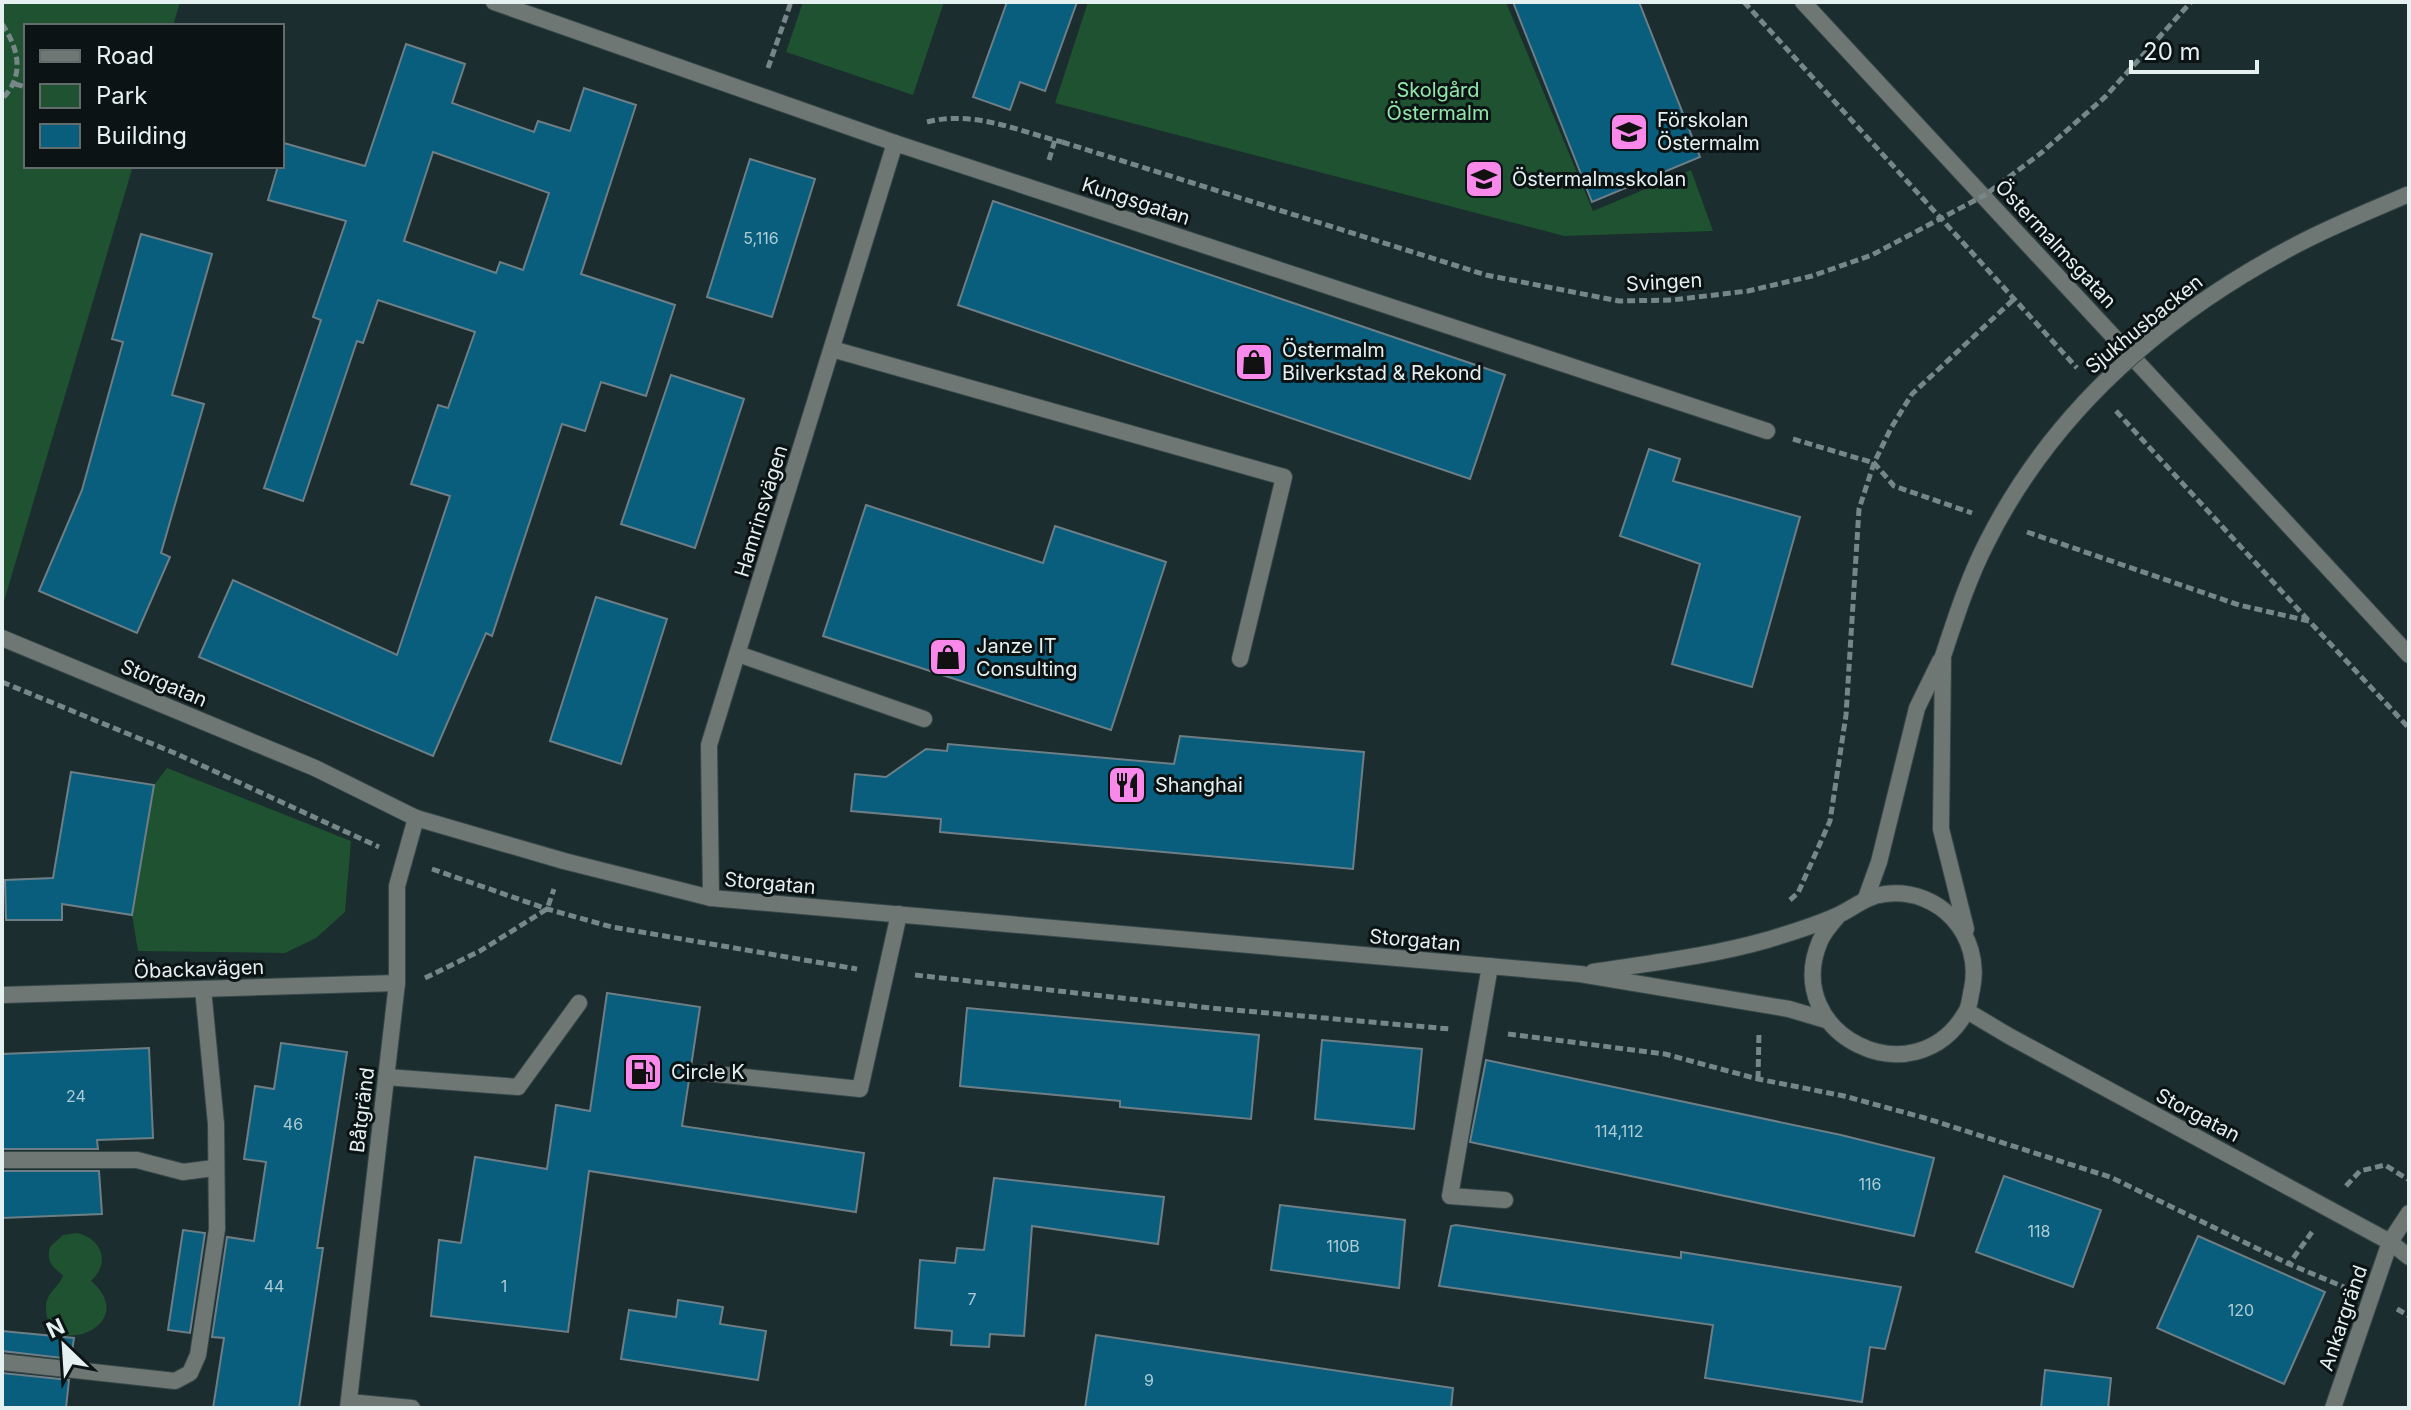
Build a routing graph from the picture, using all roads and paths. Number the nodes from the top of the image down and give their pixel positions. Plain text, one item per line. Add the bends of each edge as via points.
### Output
1 (494, 2) edge
2 (791, 2) edge
3 (1744, 2) edge
4 (1803, 2) edge
5 (2191, 2) edge
6 (2, 24) edge
7 (768, 68) dead end
8 (15, 84) junction
9 (24, 86) edge
10 (2, 99) edge
11 (929, 121) dead end
12 (1055, 140) junction
13 (895, 143) junction
14 (1049, 160) dead end
15 (2409, 194) edge
16 (2014, 299) junction
17 (832, 349) junction
18 (2088, 379) dead end
19 (2109, 402) dead end
20 (1767, 431) joint
21 (1874, 463) junction
22 (1984, 517) dead end
23 (2014, 527) dead end
24 (2309, 621) junction
25 (2, 638) edge
26 (738, 654) junction
27 (2409, 655) edge
28 (1943, 656) junction
29 (1240, 659) dead end
30 (2, 682) edge
31 (924, 719) dead end
32 (2409, 728) edge
33 (416, 818) junction
34 (404, 860) junction
35 (564, 861) junction
36 (711, 898) junction
37 (1866, 898) junction
38 (547, 909) junction
39 (899, 914) junction
40 (1838, 916) junction
41 (1765, 941) junction
42 (1969, 942) junction
43 (1490, 966) junction
44 (886, 972) junction
45 (1580, 974) junction
46 (397, 983) junction
47 (203, 989) junction
48 (2, 995) edge
49 (579, 1003) dead end
50 (1760, 1004) junction
51 (1967, 1011) junction
52 (1826, 1020) junction
53 (1458, 1029) dead end
54 (1504, 1033) dead end
55 (706, 1073) dead end
56 (386, 1077) junction
57 (1758, 1079) junction
58 (2, 1160) edge
59 (214, 1168) junction
60 (1505, 1200) dead end
61 (2409, 1213) edge
62 (2390, 1242) junction
63 (2409, 1257) edge
64 (2289, 1264) dead end
65 (2, 1362) edge
66 (348, 1405) edge
67 (412, 1408) edge
68 (2333, 1408) edge

1 - 13 street, Kungsgatan
2 - 7 path
3 - 16 path
4 - 27 street, Östermalmsgatan
5 - 12 path, Svingen, bridge via 2105,97 1985,195 1872,255 1748,291 1619,301 1486,275
6 - 8 path via 16,51
8 - 9 path
8 - 10 path
11 - 12 path, Svingen via 992,122
12 - 14 path
13 - 17 street, Hamrinsvägen
13 - 20 street, Kungsgatan
15 - 28 street, Sjukhusbacken, bridge via 2300,243 2219,289 2123,362 2088,396 2024,478 1987,542
16 - 18 path
16 - 21 path via 1912,394
17 - 26 street, Hamrinsvägen
17 - 29 street via 1284,477
19 - 24 path
20 - 21 path
21 - 22 path via 1894,486
21 - 41 path via 1859,509 1846,715 1830,821 1798,893 1770,918
23 - 24 path via 2239,605
24 - 32 path
25 - 33 street, Storgatan via 315,768
26 - 31 street
26 - 36 street, Hamrinsvägen via 709,745
28 - 37 street, Sjukhusbacken via 1917,708
28 - 42 street, Sjukhusbacken via 1941,829
30 - 34 path via 177,754
33 - 34 street, Båtgränd
33 - 35 street, Storgatan
34 - 38 path
34 - 46 street, Båtgränd via 397,886
35 - 36 street, Storgatan
35 - 38 path
36 - 39 street, Storgatan
37 - 40 street, Storgatan
37 - 42 street, Storgatan via 1909,894 1936,904 1956,920
38 - 44 path via 612,927
38 - 46 path via 480,951 419,981
39 - 43 street, Storgatan
39 - 44 street
40 - 41 street, Storgatan
40 - 52 street, Storgatan via 1820,940 1813,974
41 - 45 street, Storgatan
42 - 51 street, Storgatan via 1976,971
43 - 45 street, Storgatan
43 - 60 street via 1450,1196
44 - 53 path
44 - 55 street via 860,1089
45 - 50 street, Storgatan
46 - 47 street, Öbackavägen
46 - 56 street, Båtgränd
47 - 48 street, Öbackavägen
47 - 59 street via 216,1124
49 - 56 street via 518,1087
50 - 52 street, Storgatan
50 - 57 path
51 - 52 street, Storgatan via 1945,1038 1923,1050 1896,1055 1854,1045
51 - 62 street, Storgatan
54 - 57 path via 1665,1054
56 - 66 street, Båtgränd
57 - 64 path via 1912,1114 2110,1177
58 - 59 street via 137,1160 183,1172
59 - 65 street via 217,1229 198,1355 190,1373 175,1381
61 - 62 street
62 - 63 street, Storgatan
62 - 68 street, Ankargränd
66 - 67 street

